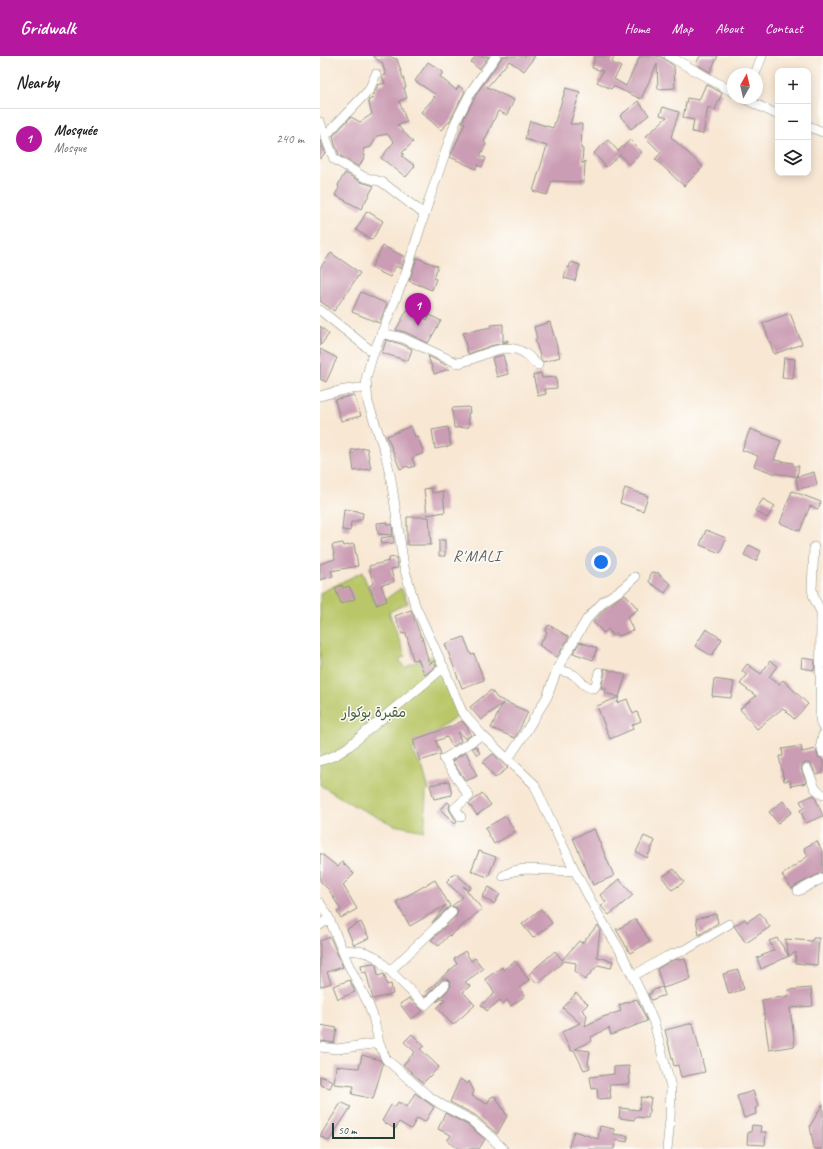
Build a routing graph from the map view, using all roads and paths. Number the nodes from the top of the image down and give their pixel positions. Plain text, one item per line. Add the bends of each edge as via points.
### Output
1 (496, 56) edge
2 (669, 56) edge
3 (762, 56) edge
4 (757, 68) edge
5 (376, 74) dead end
6 (727, 89) edge
7 (755, 104) edge
8 (775, 114) edge
9 (320, 122) edge
10 (811, 127) edge
11 (823, 132) edge
12 (325, 136) junction
13 (424, 214) junction
14 (320, 310) edge
15 (382, 333) junction
16 (374, 353) junction
17 (538, 365) dead end
18 (367, 388) junction
19 (320, 396) edge
20 (814, 547) dead end
21 (635, 577) dead end
22 (822, 612) edge
23 (444, 667) junction
24 (558, 670) junction
25 (599, 672) dead end
26 (823, 728) edge
27 (482, 735) junction
28 (823, 735) edge
29 (823, 753) edge
30 (508, 759) junction
31 (320, 761) edge
32 (807, 769) dead end
33 (823, 795) edge
34 (461, 817) dead end
35 (575, 871) junction
36 (502, 876) dead end
37 (823, 878) edge
38 (798, 891) dead end
39 (320, 903) edge
40 (452, 912) dead end
41 (329, 918) junction
42 (729, 924) dead end
43 (320, 925) edge
44 (342, 950) junction
45 (390, 971) junction
46 (633, 976) junction
47 (445, 985) dead end
48 (379, 1043) junction
49 (320, 1047) edge
50 (503, 1149) edge
51 (667, 1149) edge

1 - 13 street via 472,90 456,121
2 - 6 street
3 - 4 street
5 - 12 street via 369,90
7 - 8 street
9 - 12 street
10 - 11 street
12 - 13 street via 334,159 364,177 382,182
13 - 15 street via 406,273
14 - 16 street
15 - 16 street
15 - 17 street via 403,338 457,363 505,348 526,354
16 - 18 street via 366,379
18 - 19 street via 344,389
18 - 23 street via 368,404 385,452 391,479 404,567 415,605
20 - 22 street via 812,589
21 - 24 street via 587,619
22 - 26 street via 820,717
23 - 27 street via 462,712
23 - 31 street via 348,747
24 - 25 street via 575,676 589,688 596,685
24 - 30 street via 547,697
27 - 30 street
27 - 34 street via 444,759 469,796 455,808
28 - 29 street
30 - 35 street via 534,784
32 - 33 street via 815,788
35 - 36 street via 525,869
35 - 46 street
37 - 38 street
39 - 41 street
40 - 45 street
41 - 43 street
41 - 44 street
42 - 46 street
44 - 45 street via 368,953
44 - 48 street via 373,1016
45 - 47 street via 425,1005
46 - 51 street via 654,1023 671,1086
48 - 49 street via 337,1049
48 - 50 street via 386,1059 427,1095 471,1120

